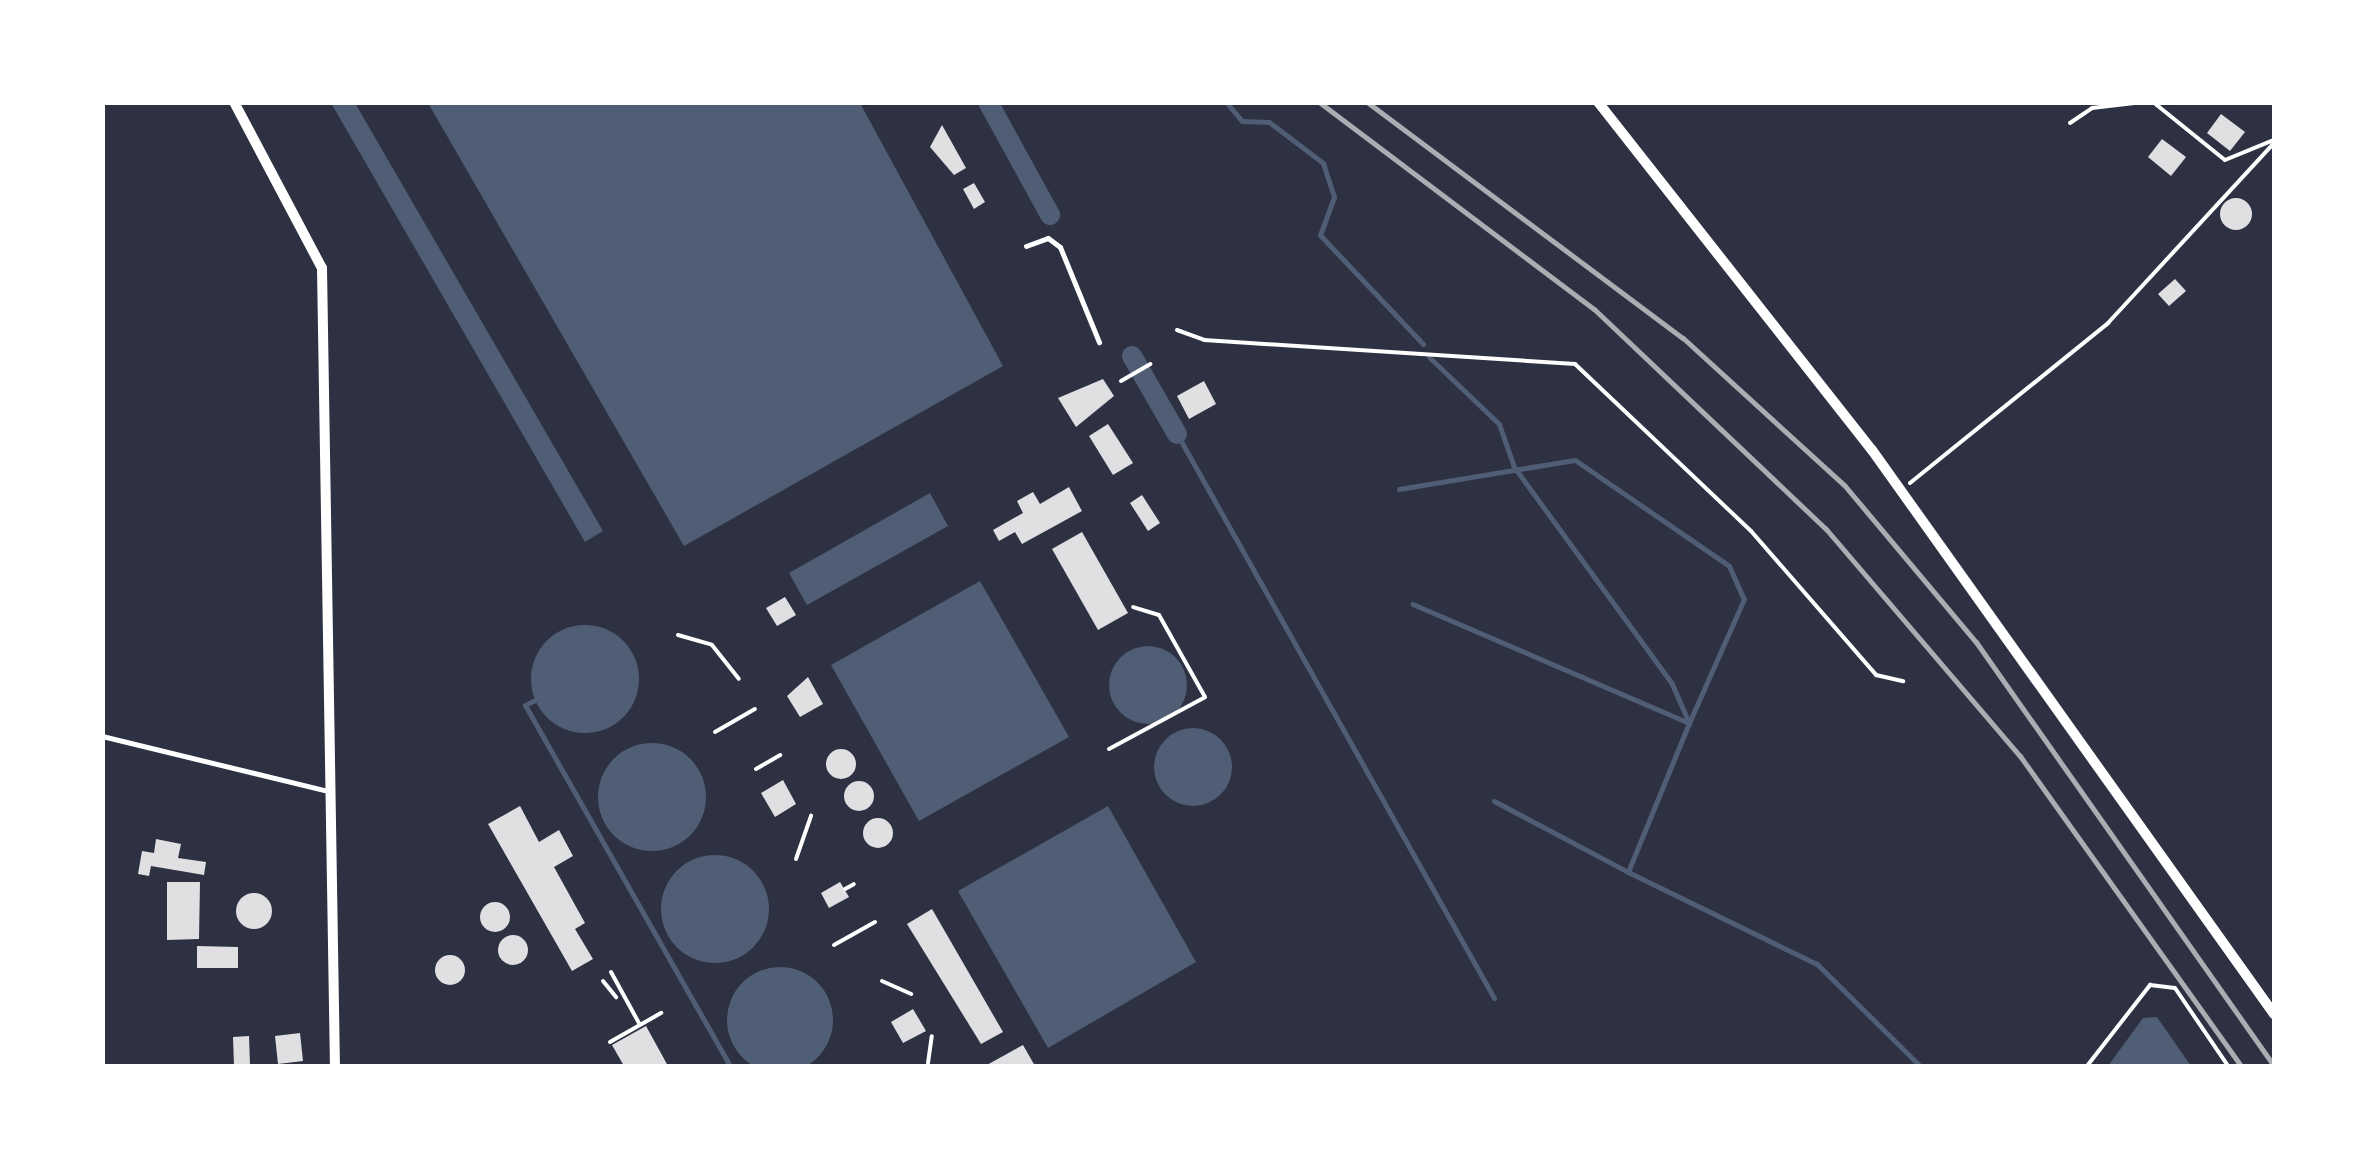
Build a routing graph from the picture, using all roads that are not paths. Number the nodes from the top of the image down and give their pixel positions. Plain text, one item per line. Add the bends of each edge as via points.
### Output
1 (234, 102) edge
2 (1598, 102) edge
3 (1026, 246) dead end
4 (1099, 342) dead end
5 (102, 736) edge
6 (328, 791) junction
7 (2274, 1014) edge
8 (334, 1066) edge

1 - 6 street via 322,268
2 - 7 street via 1901,490
3 - 4 lane via 1048,238 1060,247
5 - 6 lane
6 - 8 street

